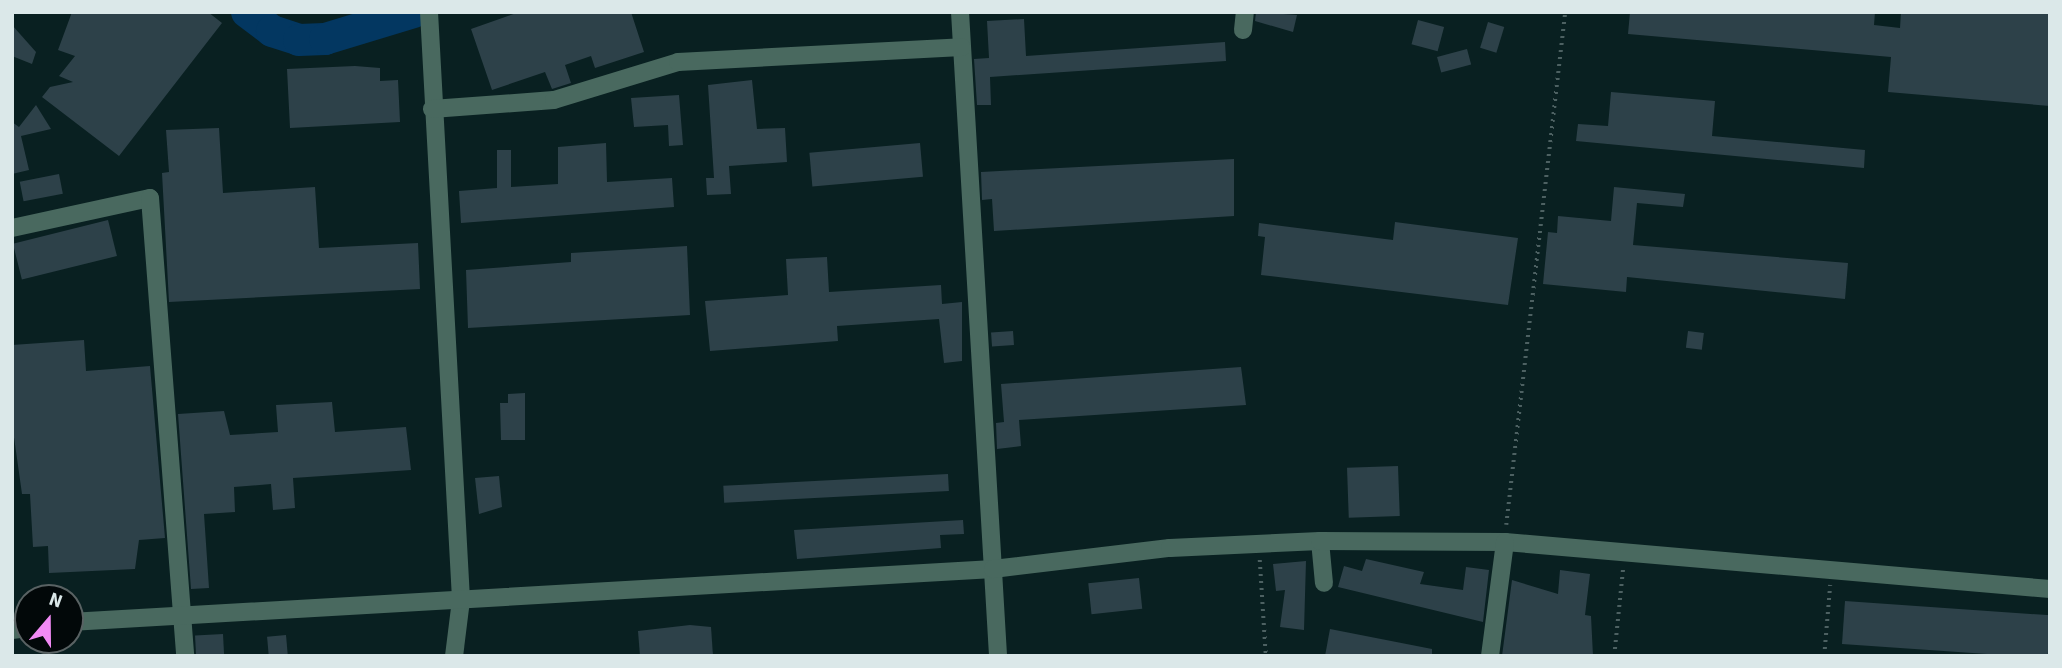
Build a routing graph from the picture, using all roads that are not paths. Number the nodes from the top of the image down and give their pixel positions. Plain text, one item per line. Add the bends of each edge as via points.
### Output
1 (429, 12) edge
2 (960, 12) edge
3 (962, 47) junction
4 (432, 109) junction
5 (12, 228) edge
6 (1320, 541) junction
7 (1505, 542) junction
8 (993, 569) junction
9 (1324, 583) dead end
10 (2050, 589) edge
11 (461, 600) junction
12 (182, 614) junction
13 (84, 621) edge
14 (185, 656) edge
15 (454, 656) edge
16 (998, 656) edge
17 (1490, 656) edge

1 - 4 street
2 - 3 street
3 - 4 street via 678,62 554,100
3 - 8 street
4 - 11 street
5 - 12 street via 150,198
6 - 7 street
6 - 8 street
6 - 9 street
7 - 10 street
7 - 17 street
8 - 11 street
8 - 16 street
11 - 12 street
11 - 15 street
12 - 13 street
12 - 14 street

